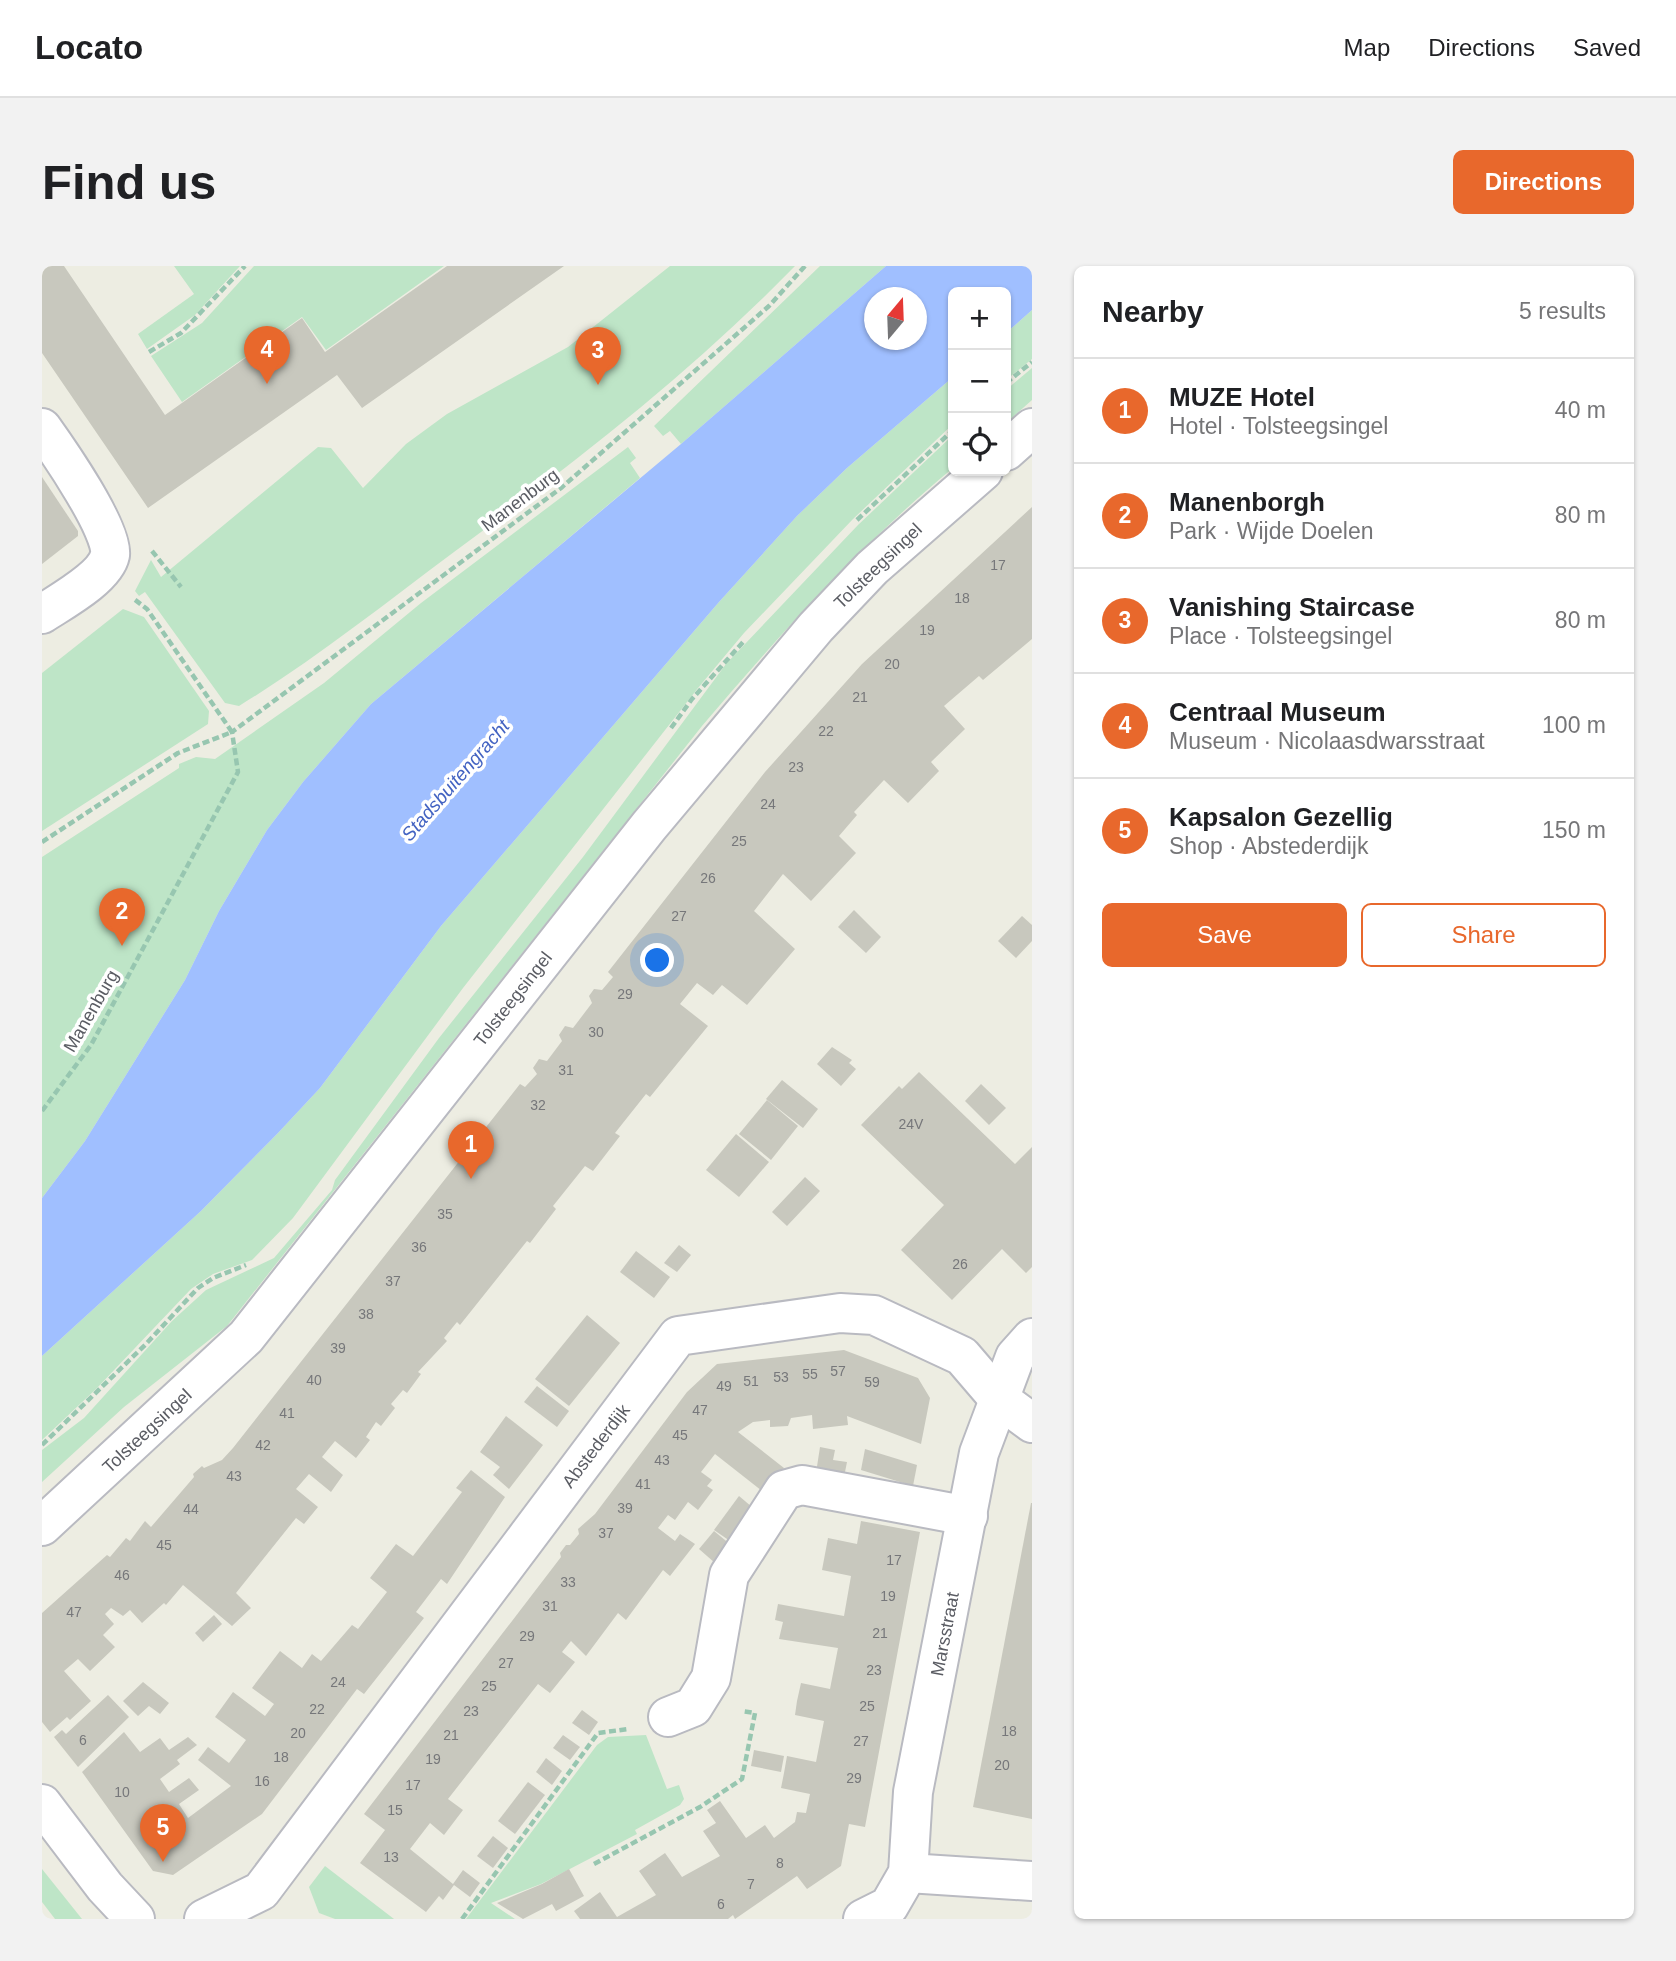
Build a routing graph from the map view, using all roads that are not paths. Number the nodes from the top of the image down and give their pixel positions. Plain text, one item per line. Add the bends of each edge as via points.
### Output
1 (42, 428) edge
2 (1032, 428) edge
3 (1011, 447) edge
4 (977, 476) edge
5 (42, 614) edge
6 (1032, 1338) edge
7 (998, 1398) junction
8 (1032, 1423) edge
9 (968, 1516) junction
10 (42, 1526) edge
11 (682, 1710) road end
12 (42, 1804) edge
13 (908, 1873) junction
14 (1032, 1881) edge
15 (262, 1905) edge
16 (135, 1919) edge
17 (204, 1919) edge
18 (863, 1919) edge

1 - 5 street via 107,532 110,555 99,574
2 - 3 street
4 - 10 street, Tolsteegsingel via 872,568 816,627 649,826 246,1337
6 - 7 street via 1015,1357
7 - 8 street, Abstederdijk
7 - 9 street, Marsstraat via 979,1453
7 - 15 street, Abstederdijk via 961,1356 874,1315 840,1313 678,1336
9 - 11 street via 802,1485 784,1490 729,1574 711,1678
9 - 13 street, Marsstraat via 913,1792
12 - 16 street
13 - 14 street
13 - 18 street via 889,1906
15 - 17 street, Abstederdijk

